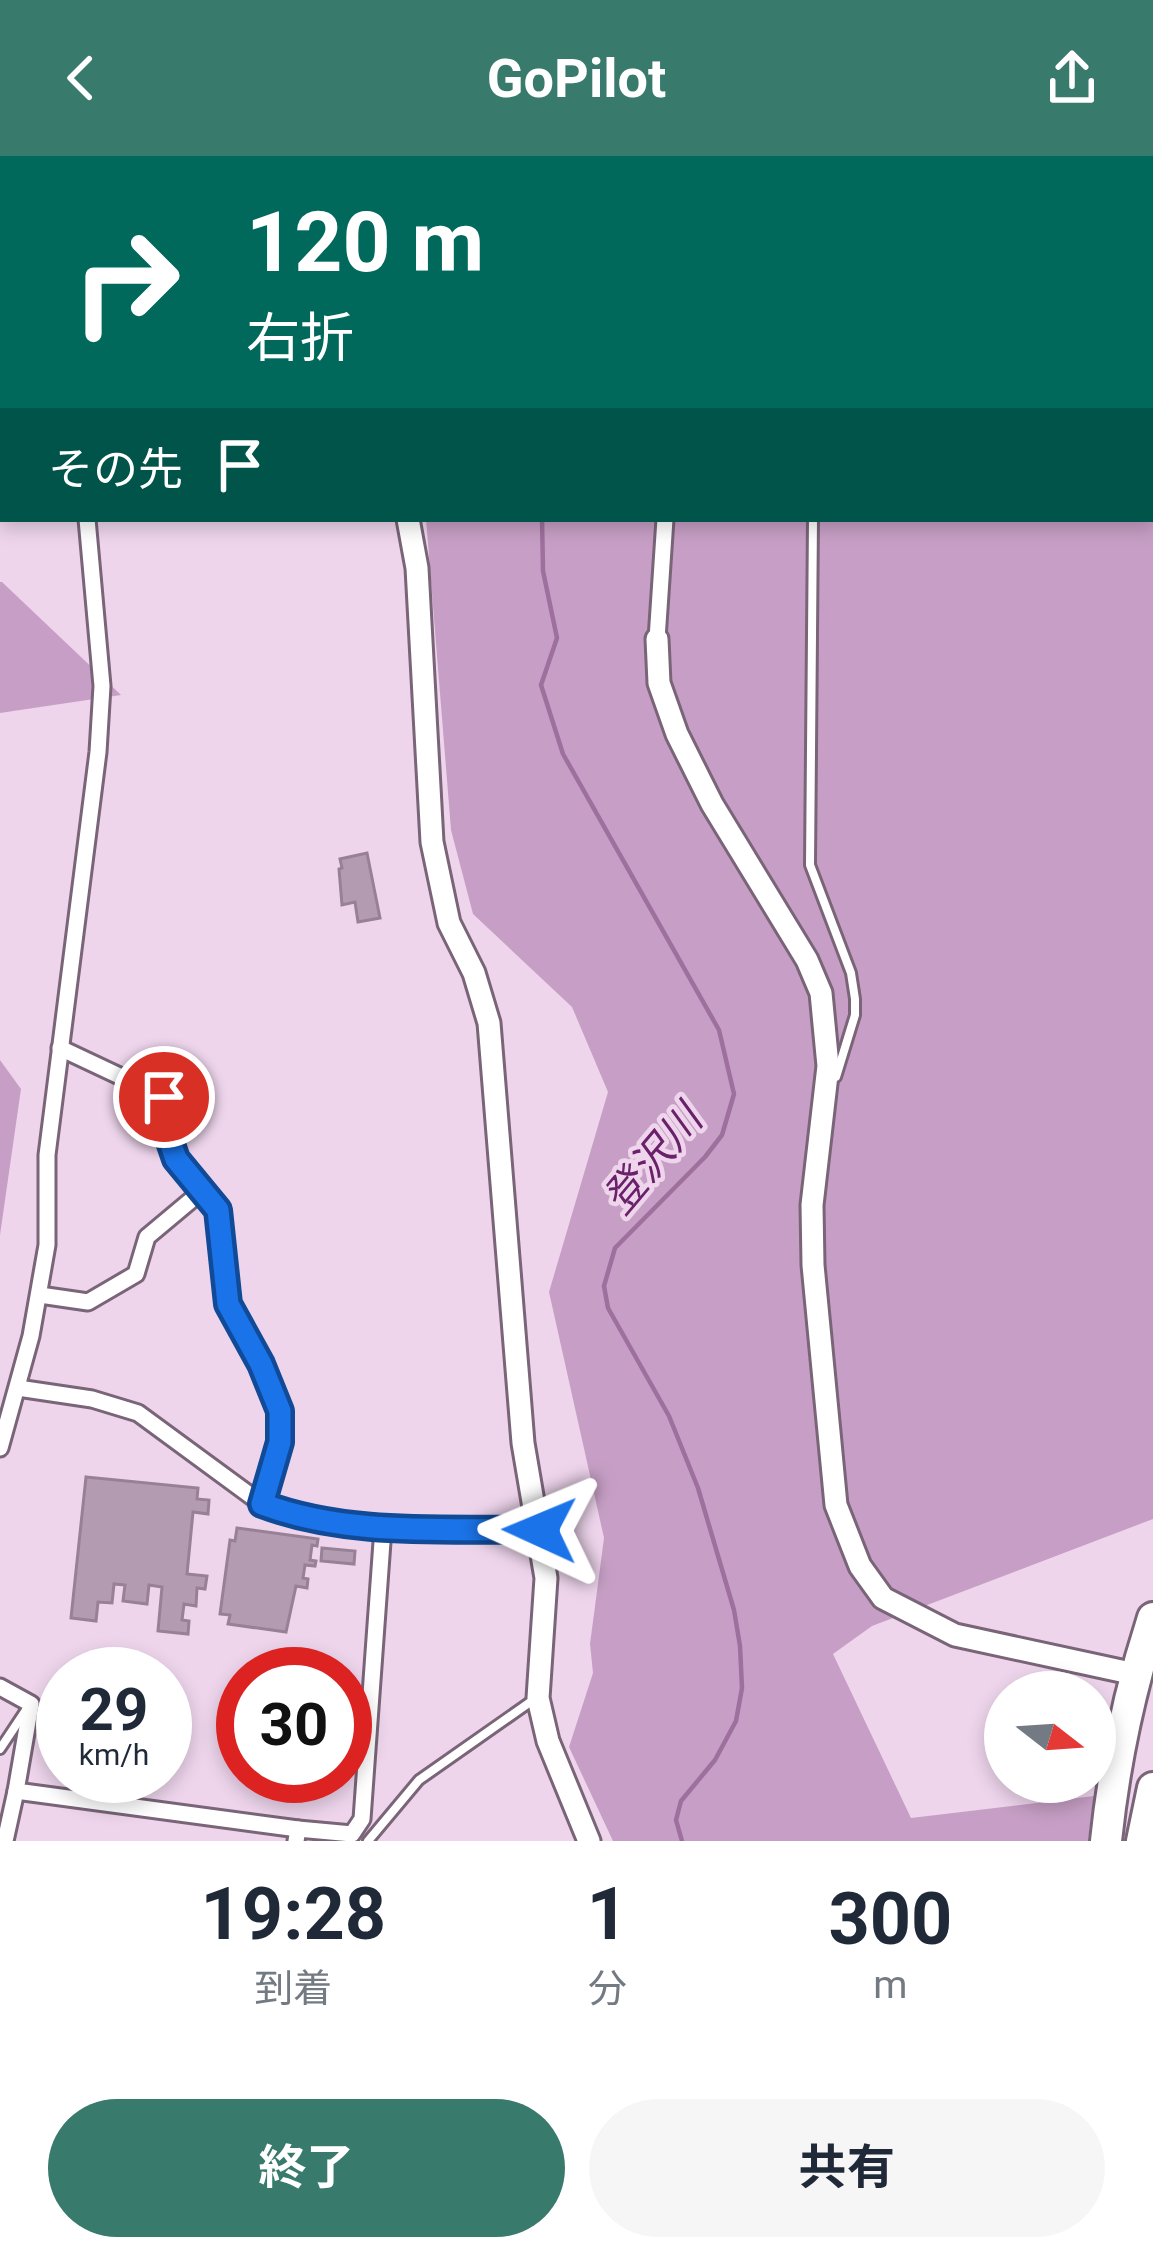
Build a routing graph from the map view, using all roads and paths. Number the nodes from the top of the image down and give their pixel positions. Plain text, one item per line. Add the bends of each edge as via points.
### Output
1 (87, 522) edge
2 (408, 522) edge
3 (664, 522) edge
4 (813, 522) edge
5 (657, 639) joint
6 (60, 1048) junction
7 (823, 1116) junction
8 (202, 1191) junction
9 (40, 1294) junction
10 (18, 1388) junction
11 (0, 1448) edge
12 (262, 1504) junction
13 (382, 1528) junction
14 (540, 1530) junction
15 (1153, 1618) edge
16 (1135, 1674) junction
17 (0, 1687) edge
18 (538, 1698) junction
19 (31, 1704) junction
20 (0, 1749) edge
21 (1153, 1788) edge
22 (16, 1791) junction
23 (297, 1835) edge
24 (5, 1841) edge
25 (368, 1841) edge
26 (589, 1841) edge
27 (1106, 1841) edge
28 (1142, 1841) edge

1 - 6 street via 102,686
2 - 14 street via 431,842 449,923 489,1023 509,1306
3 - 5 street
4 - 7 lane via 810,865 855,999
5 - 7 street via 659,682 676,734 821,993 829,1066
6 - 8 street via 164,1097 176,1159
6 - 9 street
7 - 16 street via 812,1204 818,1328 836,1505 860,1566 884,1598 955,1635
8 - 9 street via 147,1237 136,1274 88,1302
8 - 12 street via 218,1210 228,1304 280,1411
9 - 10 street
10 - 11 street
10 - 12 street via 138,1413
12 - 13 street
13 - 14 street
13 - 23 street via 362,1819 352,1834
14 - 18 street via 546,1579
15 - 16 highway
16 - 27 highway
17 - 19 street
18 - 25 lane via 419,1780
18 - 26 street
19 - 20 lane
19 - 22 street
21 - 28 highway
22 - 23 street
22 - 24 street

